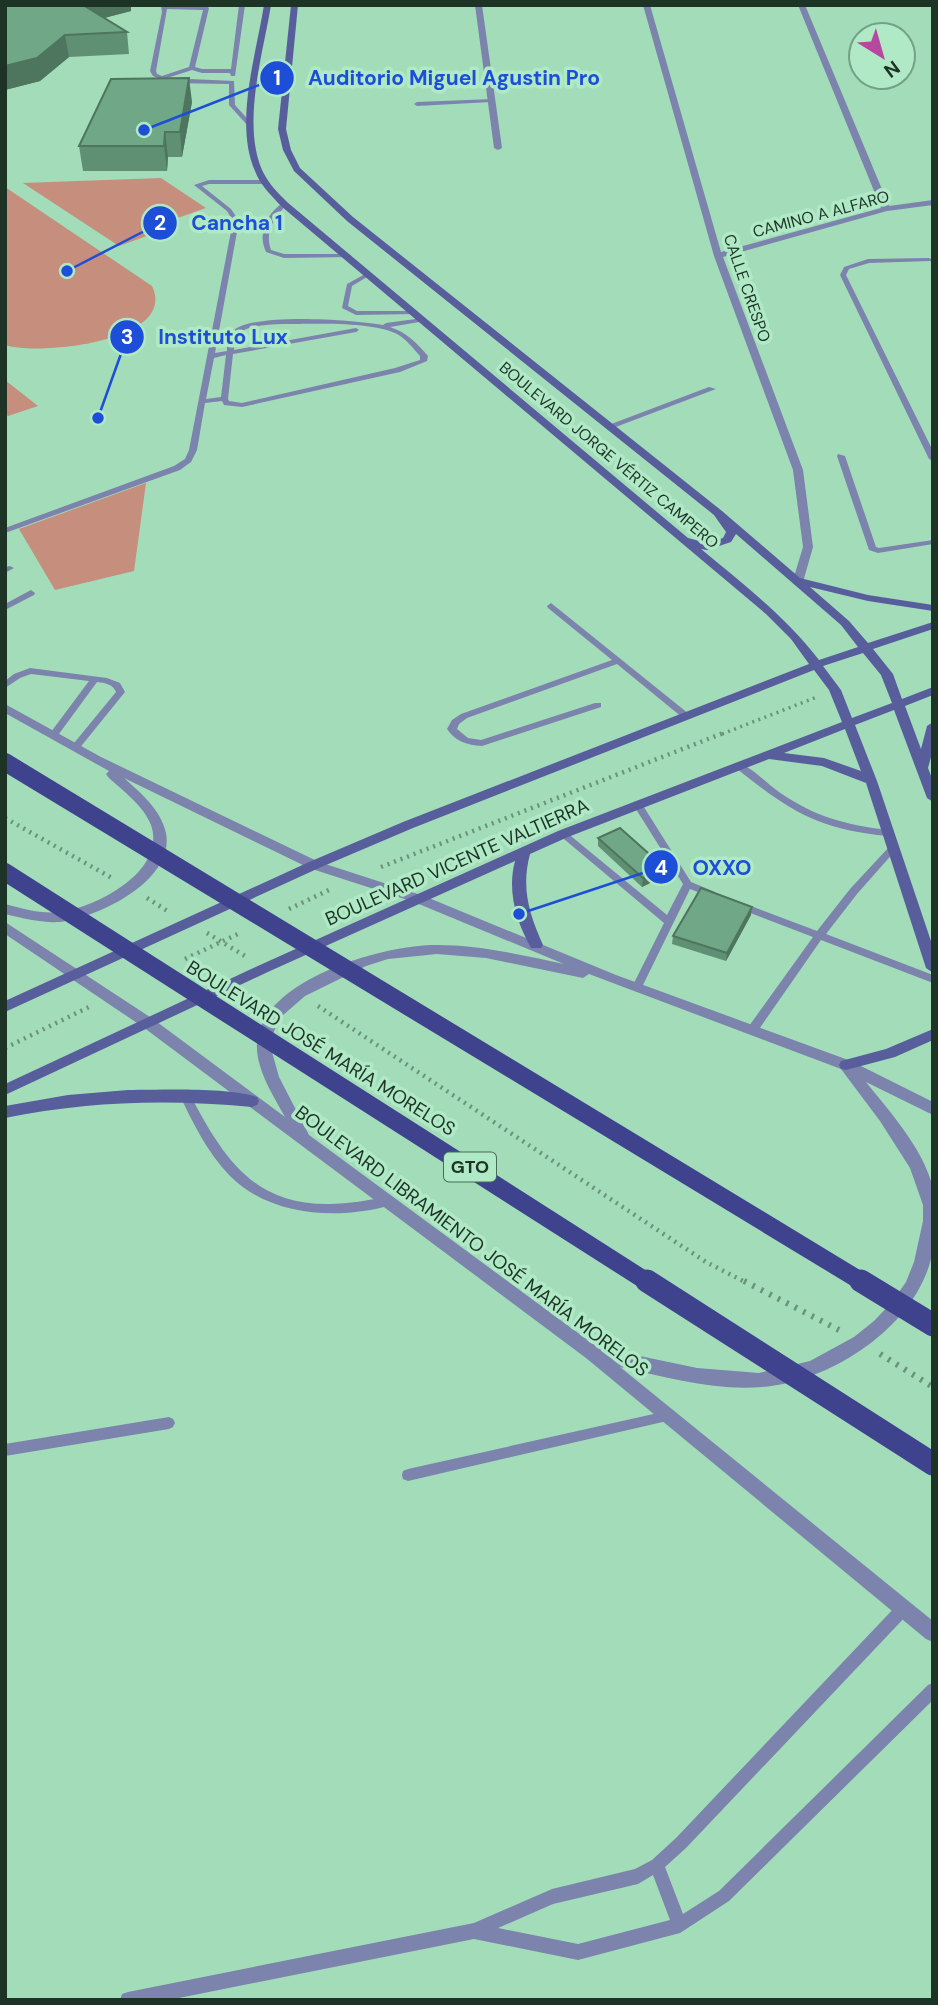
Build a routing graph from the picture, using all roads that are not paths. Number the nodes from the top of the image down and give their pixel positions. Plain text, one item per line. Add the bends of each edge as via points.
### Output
1 (242, 5) edge
2 (268, 5) edge
3 (295, 5) edge
4 (478, 5) edge
5 (646, 5) edge
6 (801, 5) edge
7 (164, 6) edge
8 (192, 68) junction
9 (233, 71) junction
10 (161, 79) junction
11 (232, 82) junction
12 (491, 100) junction
13 (417, 104) dead end
14 (251, 126) junction
15 (498, 148) dead end
16 (264, 182) junction
17 (933, 202) edge
18 (284, 204) junction
19 (886, 209) junction
20 (348, 256) junction
21 (718, 256) junction
22 (931, 260) edge
23 (933, 268) edge
24 (369, 274) junction
25 (414, 313) junction
26 (423, 320) junction
27 (377, 326) junction
28 (230, 353) junction
29 (211, 356) junction
30 (712, 389) dead end
31 (224, 399) junction
32 (204, 401) junction
33 (610, 426) junction
34 (841, 456) dead end
35 (933, 459) edge
36 (718, 513) junction
37 (5, 531) edge
38 (680, 538) junction
39 (933, 542) edge
40 (799, 580) junction
41 (31, 593) dead end
42 (551, 606) dead end
43 (5, 608) edge
44 (933, 608) edge
45 (933, 625) edge
46 (866, 646) junction
47 (617, 661) junction
48 (816, 665) junction
49 (95, 679) junction
50 (5, 685) edge
51 (933, 691) edge
52 (598, 705) dead end
53 (898, 705) junction
54 (5, 708) edge
55 (686, 716) junction
56 (849, 726) junction
57 (933, 726) edge
58 (53, 736) junction
59 (75, 748) junction
60 (762, 757) junction
61 (97, 760) junction
62 (5, 762) edge
63 (738, 766) junction
64 (922, 769) junction
65 (871, 781) junction
66 (933, 798) edge
67 (639, 806) junction
68 (888, 833) junction
69 (563, 834) junction
70 (892, 849) junction
71 (524, 852) junction
72 (314, 865) junction
73 (5, 872) edge
74 (688, 884) junction
75 (419, 899) junction
76 (5, 909) edge
77 (669, 922) junction
78 (5, 927) edge
79 (818, 936) junction
80 (536, 945) junction
81 (933, 968) edge
82 (74, 975) junction
83 (611, 978) junction
84 (933, 979) edge
85 (637, 987) junction
86 (5, 1007) edge
87 (148, 1023) junction
88 (752, 1029) junction
89 (933, 1034) edge
90 (846, 1065) junction
91 (5, 1090) edge
92 (184, 1094) junction
93 (252, 1101) junction
94 (933, 1109) edge
95 (5, 1112) edge
96 (307, 1144) junction
97 (388, 1202) junction
98 (933, 1325) edge
99 (592, 1353) junction
100 (667, 1416) junction
101 (169, 1423) dead end
102 (5, 1450) edge
103 (933, 1464) edge
104 (408, 1475) dead end
105 (903, 1609) junction
106 (933, 1633) edge
107 (933, 1690) edge
108 (657, 1866) junction
109 (680, 1925) junction
110 (474, 1931) junction
111 (128, 2000) edge

1 - 9 lane
2 - 14 main road, BOULEVARD JORGE VÉRTIZ CAMPERO
3 - 33 main road, BOULEVARD JORGE VÉRTIZ CAMPERO via 282,129 297,169 350,219
4 - 12 street
5 - 21 street, CALLE CRESPO
6 - 19 street
7 - 8 lane via 206,8
7 - 10 lane via 153,71
8 - 9 lane
8 - 10 lane
9 - 11 lane
10 - 11 lane
11 - 14 lane via 232,104
12 - 13 lane
12 - 15 street
14 - 16 main road, BOULEVARD JORGE VÉRTIZ CAMPERO via 253,155
16 - 18 main road, BOULEVARD JORGE VÉRTIZ CAMPERO
16 - 29 lane via 197,185 236,221
17 - 19 street, CAMINO A ALFARO
18 - 20 main road, BOULEVARD JORGE VÉRTIZ CAMPERO
18 - 20 lane via 264,236 268,251 284,256
19 - 21 street, CAMINO A ALFARO
20 - 24 main road, BOULEVARD JORGE VÉRTIZ CAMPERO
21 - 40 street, CALLE CRESPO via 797,470 808,547
22 - 23 lane
22 - 35 lane via 868,261 846,268 843,275
24 - 25 main road, BOULEVARD JORGE VÉRTIZ CAMPERO
24 - 25 lane via 349,285 344,307 356,313
25 - 26 main road, BOULEVARD JORGE VÉRTIZ CAMPERO
26 - 27 lane
26 - 38 main road, BOULEVARD JORGE VÉRTIZ CAMPERO
27 - 28 lane
27 - 28 lane via 259,323 237,330
27 - 31 lane via 403,334 424,356 423,361 242,405
28 - 29 lane
28 - 31 lane
29 - 32 lane
30 - 33 lane
31 - 32 lane
32 - 37 lane via 193,450 177,468
33 - 36 main road, BOULEVARD JORGE VÉRTIZ CAMPERO
34 - 39 lane via 872,548 878,551
36 - 38 main road via 731,533 727,540 707,547
36 - 40 main road, BOULEVARD JORGE VÉRTIZ CAMPERO
38 - 48 main road, BOULEVARD JORGE VÉRTIZ CAMPERO via 770,612
40 - 44 main road via 868,598
40 - 46 main road, BOULEVARD JORGE VÉRTIZ CAMPERO
41 - 43 lane
42 - 47 lane
45 - 46 main road
46 - 48 main road
46 - 53 main road, BOULEVARD JORGE VÉRTIZ CAMPERO via 887,674
47 - 52 lane via 464,716 452,729 468,743 482,743
47 - 55 lane
48 - 55 main road
48 - 56 main road, BOULEVARD JORGE VÉRTIZ CAMPERO via 835,690
49 - 50 lane via 30,671
49 - 58 lane
49 - 59 lane via 113,682 121,692
51 - 53 main road, BOULEVARD VICENTE VALTIERRA
53 - 56 main road, BOULEVARD VICENTE VALTIERRA
53 - 64 main road, BOULEVARD JORGE VÉRTIZ CAMPERO
54 - 58 street
55 - 72 main road
56 - 60 main road, BOULEVARD VICENTE VALTIERRA
56 - 65 main road, BOULEVARD JORGE VÉRTIZ CAMPERO
57 - 64 main road
58 - 59 street
59 - 61 street
60 - 63 main road, BOULEVARD VICENTE VALTIERRA
60 - 65 main road via 820,760
61 - 72 street
61 - 76 street via 146,805 161,838 152,866 128,888 85,912 36,917
62 - 98 main road, bridge
63 - 67 main road, BOULEVARD VICENTE VALTIERRA
63 - 68 lane via 804,813 852,831
64 - 66 main road, BOULEVARD JORGE VÉRTIZ CAMPERO
65 - 68 main road, BOULEVARD JORGE VÉRTIZ CAMPERO
67 - 69 main road, BOULEVARD VICENTE VALTIERRA
67 - 74 lane
68 - 70 main road, BOULEVARD JORGE VÉRTIZ CAMPERO
69 - 71 main road, BOULEVARD VICENTE VALTIERRA
69 - 77 lane
70 - 79 lane
70 - 81 main road, BOULEVARD JORGE VÉRTIZ CAMPERO
71 - 75 main road, BOULEVARD VICENTE VALTIERRA
71 - 80 main road via 517,886 520,907
72 - 75 street
72 - 82 main road
73 - 103 main road, BOULEVARD JOSÉ MARÍA MORELOS / GTO, bridge
74 - 77 lane
74 - 79 lane
75 - 80 street
75 - 87 main road, BOULEVARD VICENTE VALTIERRA
77 - 85 lane
78 - 82 street, BOULEVARD LIBRAMIENTO JOSÉ MARÍA MORELOS
79 - 84 lane
79 - 88 lane
80 - 83 street
82 - 86 main road
82 - 87 street, BOULEVARD LIBRAMIENTO JOSÉ MARÍA MORELOS
83 - 85 street
83 - 96 street via 487,954 427,949 387,954 297,993 271,1019 264,1044 273,1080
85 - 88 street
87 - 91 main road, BOULEVARD VICENTE VALTIERRA
87 - 93 street, BOULEVARD LIBRAMIENTO JOSÉ MARÍA MORELOS
88 - 90 street
89 - 90 main road
90 - 94 street
90 - 99 street via 912,1157 932,1208 927,1250 902,1304 861,1342 819,1367 761,1381 698,1377
92 - 93 main road
92 - 95 main road via 59,1099
92 - 97 lane via 211,1148 228,1169 258,1191 293,1204 326,1209
93 - 96 street, BOULEVARD LIBRAMIENTO JOSÉ MARÍA MORELOS
96 - 97 street, BOULEVARD LIBRAMIENTO JOSÉ MARÍA MORELOS
97 - 99 street, BOULEVARD LIBRAMIENTO JOSÉ MARÍA MORELOS
99 - 100 street, BOULEVARD LIBRAMIENTO JOSÉ MARÍA MORELOS
100 - 104 lane
100 - 105 street, BOULEVARD LIBRAMIENTO JOSÉ MARÍA MORELOS
101 - 102 lane
105 - 106 street, BOULEVARD LIBRAMIENTO JOSÉ MARÍA MORELOS
105 - 108 lane
107 - 109 lane via 724,1896
108 - 109 lane
108 - 110 lane via 638,1876 552,1898
109 - 110 lane via 578,1952
110 - 111 lane

